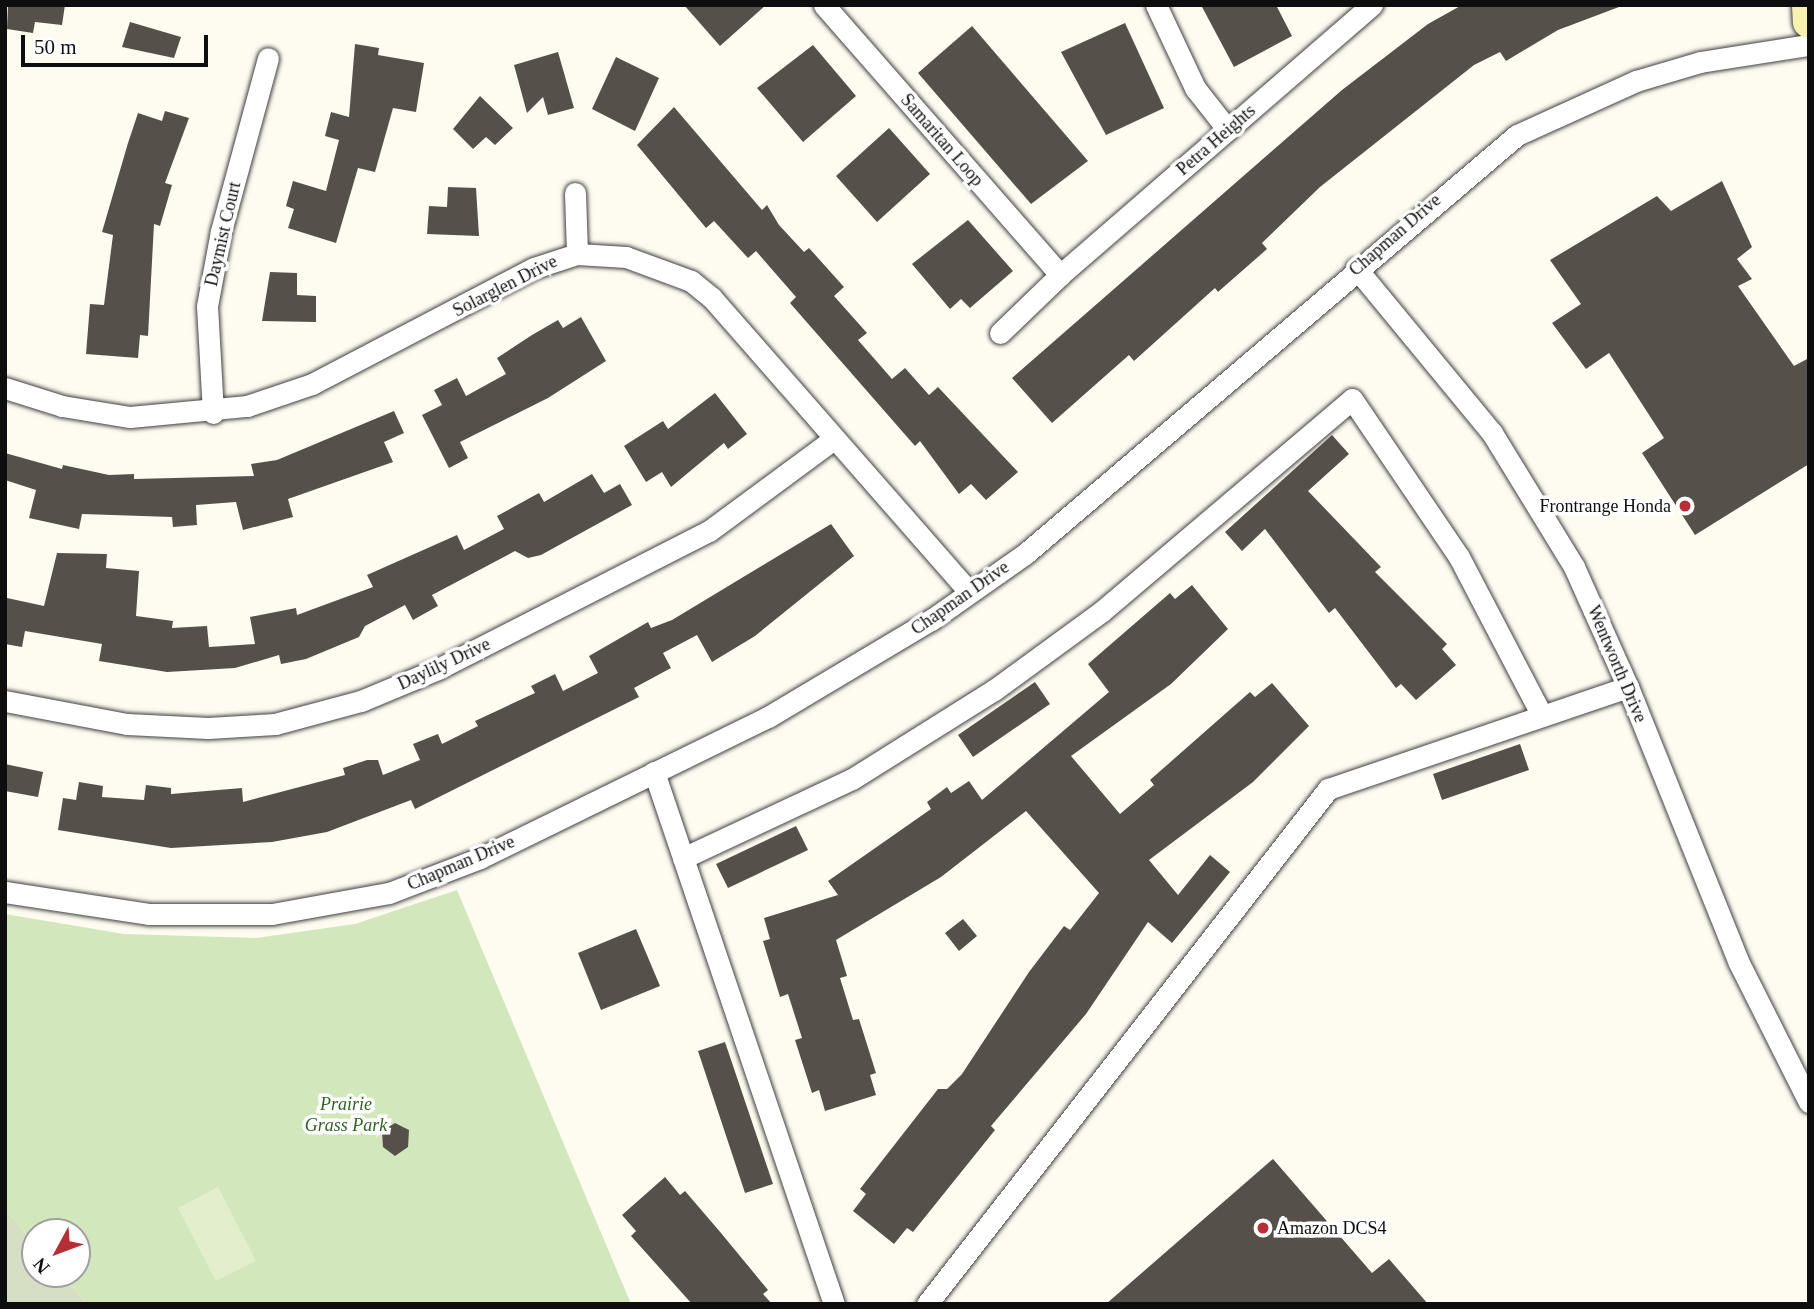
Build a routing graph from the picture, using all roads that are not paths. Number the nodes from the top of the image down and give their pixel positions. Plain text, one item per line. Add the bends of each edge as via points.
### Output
1 (824, 5) edge
2 (1156, 5) edge
3 (1372, 5) edge
4 (1808, 5) edge
5 (1809, 22) edge
6 (1809, 45) edge
7 (268, 58) dead end
8 (1228, 130) junction
9 (575, 193) dead end
10 (577, 254) junction
11 (1356, 268) junction
12 (1060, 275) junction
13 (1000, 333) dead end
14 (5, 388) edge
15 (214, 413) junction
16 (834, 439) junction
17 (969, 593) junction
18 (1628, 687) junction
19 (5, 701) edge
20 (1542, 716) junction
21 (654, 772) junction
22 (683, 858) junction
23 (5, 892) edge
24 (1809, 1101) edge
25 (834, 1304) edge
26 (927, 1304) edge

1 - 12 street, Samaritan Loop
2 - 8 street via 1195,88
3 - 8 street, Petra Heights
4 - 5 street
6 - 11 street, Chapman Drive via 1700,62 1592,96 1553,115 1488,155
7 - 15 street, Daymist Court via 207,306
8 - 12 street, Petra Heights
9 - 10 street
10 - 15 street, Solarglen Drive via 534,268 312,384
10 - 16 street, Solarglen Drive via 626,257 691,281 733,320
11 - 17 street, Chapman Drive via 1025,554
11 - 18 street, Wentworth Drive via 1462,393 1520,474 1574,567
12 - 13 street, Petra Heights
14 - 15 street, Solarglen Drive via 62,406 130,417
16 - 17 street, Solarglen Drive
16 - 19 street, Daylily Drive via 709,531 438,669 361,701 275,724 181,728
17 - 21 street, Chapman Drive via 828,684
18 - 20 street
18 - 24 street, Wentworth Drive via 1738,961
20 - 22 street via 1459,557 1352,399 1101,612 994,690 852,779
20 - 26 street via 1328,789
21 - 22 street
21 - 23 street, Chapman Drive via 438,876 343,904 196,918
22 - 25 street

